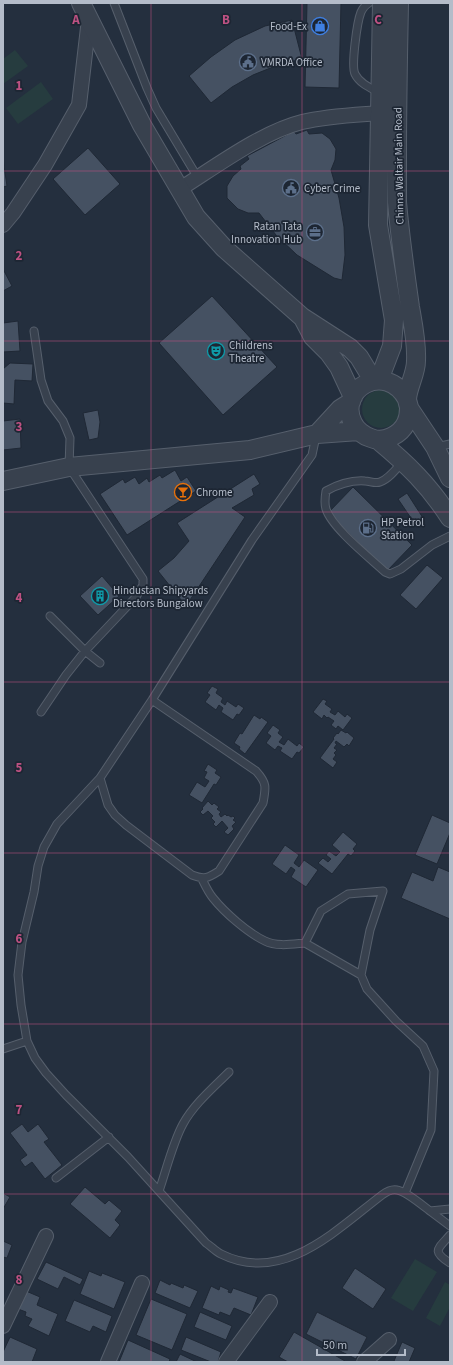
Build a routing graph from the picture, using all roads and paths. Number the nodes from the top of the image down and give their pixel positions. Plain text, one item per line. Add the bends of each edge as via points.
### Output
1 (81, 3) edge
2 (114, 3) edge
3 (369, 3) edge
4 (382, 3) edge
5 (398, 3) edge
6 (89, 19) junction
7 (380, 93) junction
8 (380, 113) junction
9 (198, 178) junction
10 (180, 189) junction
11 (3, 225) edge
12 (302, 317) junction
13 (34, 332) dead end
14 (376, 380) junction
15 (352, 399) junction
16 (408, 404) junction
17 (359, 431) junction
18 (316, 434) junction
19 (378, 440) junction
20 (443, 445) edge
21 (403, 460) junction
22 (69, 467) junction
23 (450, 478) edge
24 (3, 481) edge
25 (450, 518) edge
26 (450, 536) edge
27 (50, 616) dead end
28 (85, 651) junction
29 (100, 663) dead end
30 (152, 700) junction
31 (41, 712) dead end
32 (100, 778) junction
33 (202, 879) junction
34 (305, 943) junction
35 (361, 975) junction
36 (27, 1041) junction
37 (3, 1049) edge
38 (229, 1072) dead end
39 (109, 1137) junction
40 (56, 1178) dead end
41 (159, 1191) junction
42 (408, 1195) junction
43 (450, 1210) edge
44 (430, 1211) junction
45 (450, 1226) edge
46 (450, 1235) edge
47 (46, 1236) dead end
48 (450, 1263) edge
49 (142, 1283) dead end
50 (270, 1302) dead end
51 (3, 1326) edge
52 (390, 1340) dead end
53 (110, 1362) edge
54 (226, 1362) edge
55 (364, 1362) edge

1 - 6 street
2 - 9 lane via 156,108
3 - 7 lane via 365,5 357,24 355,73 366,86
4 - 7 street, Chinna Waltair Main Road
5 - 16 street, Chinna Waltair Main Road via 398,202 416,361
6 - 10 street via 142,125
6 - 11 street via 79,105 45,165
7 - 8 street, Chinna Waltair Main Road
8 - 9 street via 325,117 283,128 236,153
8 - 14 street, Chinna Waltair Main Road via 378,225 394,320 392,346
9 - 10 street
10 - 12 street via 196,217 224,248
12 - 14 street via 350,348
12 - 15 street via 313,337 339,367
13 - 22 lane via 41,380 48,401 63,421 70,438
14 - 15 street via 357,390
14 - 16 street via 396,385 403,391
15 - 17 street via 351,419
15 - 18 street
16 - 19 street via 407,422 398,433
16 - 20 street
17 - 18 street
17 - 19 street
18 - 22 street via 250,450
18 - 30 lane via 312,455 252,540
19 - 21 street
20 - 23 street
21 - 25 street via 427,486
21 - 26 lane via 380,482 364,480 335,486 326,491 326,509 331,518 349,540 390,574 401,569 432,545
22 - 24 street
22 - 28 lane via 143,579 143,585 136,597
27 - 28 lane
28 - 29 lane
28 - 31 lane
30 - 32 lane
30 - 33 lane via 256,770 264,779 263,802 219,871
32 - 33 lane via 108,805 126,826 192,875
32 - 36 lane via 57,824 44,847 38,866 22,942 18,975
33 - 34 lane via 212,897 228,913 266,942 282,945
34 - 35 lane
34 - 35 lane via 322,911 341,898 348,894 383,891 370,930
35 - 42 lane via 367,989 423,1046 434,1071 431,1130
36 - 37 lane
36 - 39 lane via 46,1073
38 - 41 lane via 182,1124
39 - 40 lane
39 - 41 lane
41 - 42 lane via 206,1243 235,1260 251,1263 274,1262 305,1252 391,1190
42 - 44 lane
43 - 44 lane
44 - 45 lane
46 - 48 lane via 438,1252
47 - 51 street
49 - 53 street
50 - 54 street
52 - 55 street

